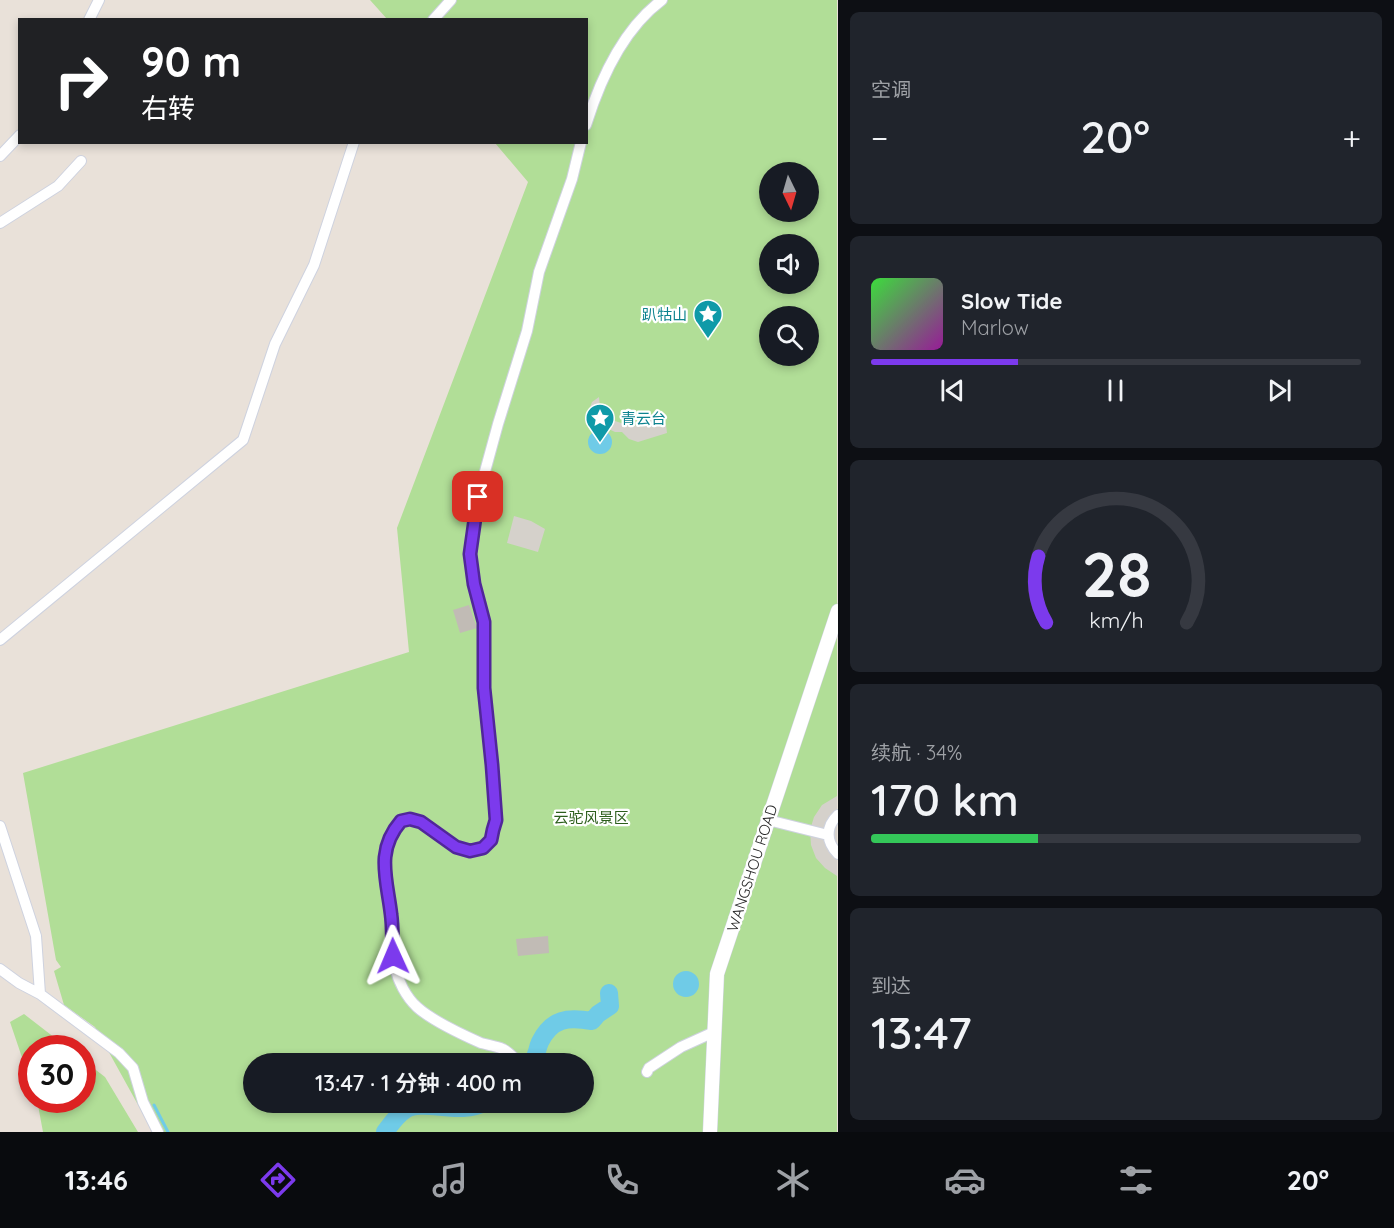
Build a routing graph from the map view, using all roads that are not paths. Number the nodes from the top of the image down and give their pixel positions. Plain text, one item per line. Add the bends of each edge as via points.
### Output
1 (99, 0) edge
2 (451, 0) edge
3 (662, 0) edge
4 (90, 18) edge
5 (435, 18) edge
6 (588, 119) edge
7 (18, 137) edge
8 (353, 144) edge
9 (581, 144) edge
10 (0, 156) edge
11 (81, 161) dead end
12 (0, 223) edge
13 (837, 611) edge
14 (0, 640) edge
15 (837, 815) edge
16 (768, 820) junction
17 (0, 826) edge
18 (828, 835) junction
19 (837, 854) edge
20 (0, 969) edge
21 (40, 994) junction
22 (714, 1032) junction
23 (508, 1053) edge
24 (647, 1072) dead end
25 (158, 1132) edge
26 (710, 1132) edge

1 - 4 street
2 - 5 street
3 - 6 street via 626,39
7 - 10 street
8 - 14 street via 314,265 275,344 243,440
9 - 23 street via 539,272 527,331 478,497 471,542 474,584 484,622 484,688 496,820 491,840 483,848 470,851 456,847 421,822 410,819 401,821 393,831 383,863 393,956 408,996 427,1013
11 - 12 street via 58,186
13 - 16 street, WANGSHOU ROAD
15 - 18 street
16 - 18 street
16 - 22 street, WANGSHOU ROAD via 717,974
17 - 21 street via 36,936
18 - 19 street
20 - 21 street
21 - 25 street via 119,1053 133,1068 143,1102
22 - 24 street via 681,1047
22 - 26 street, WANGSHOU ROAD

